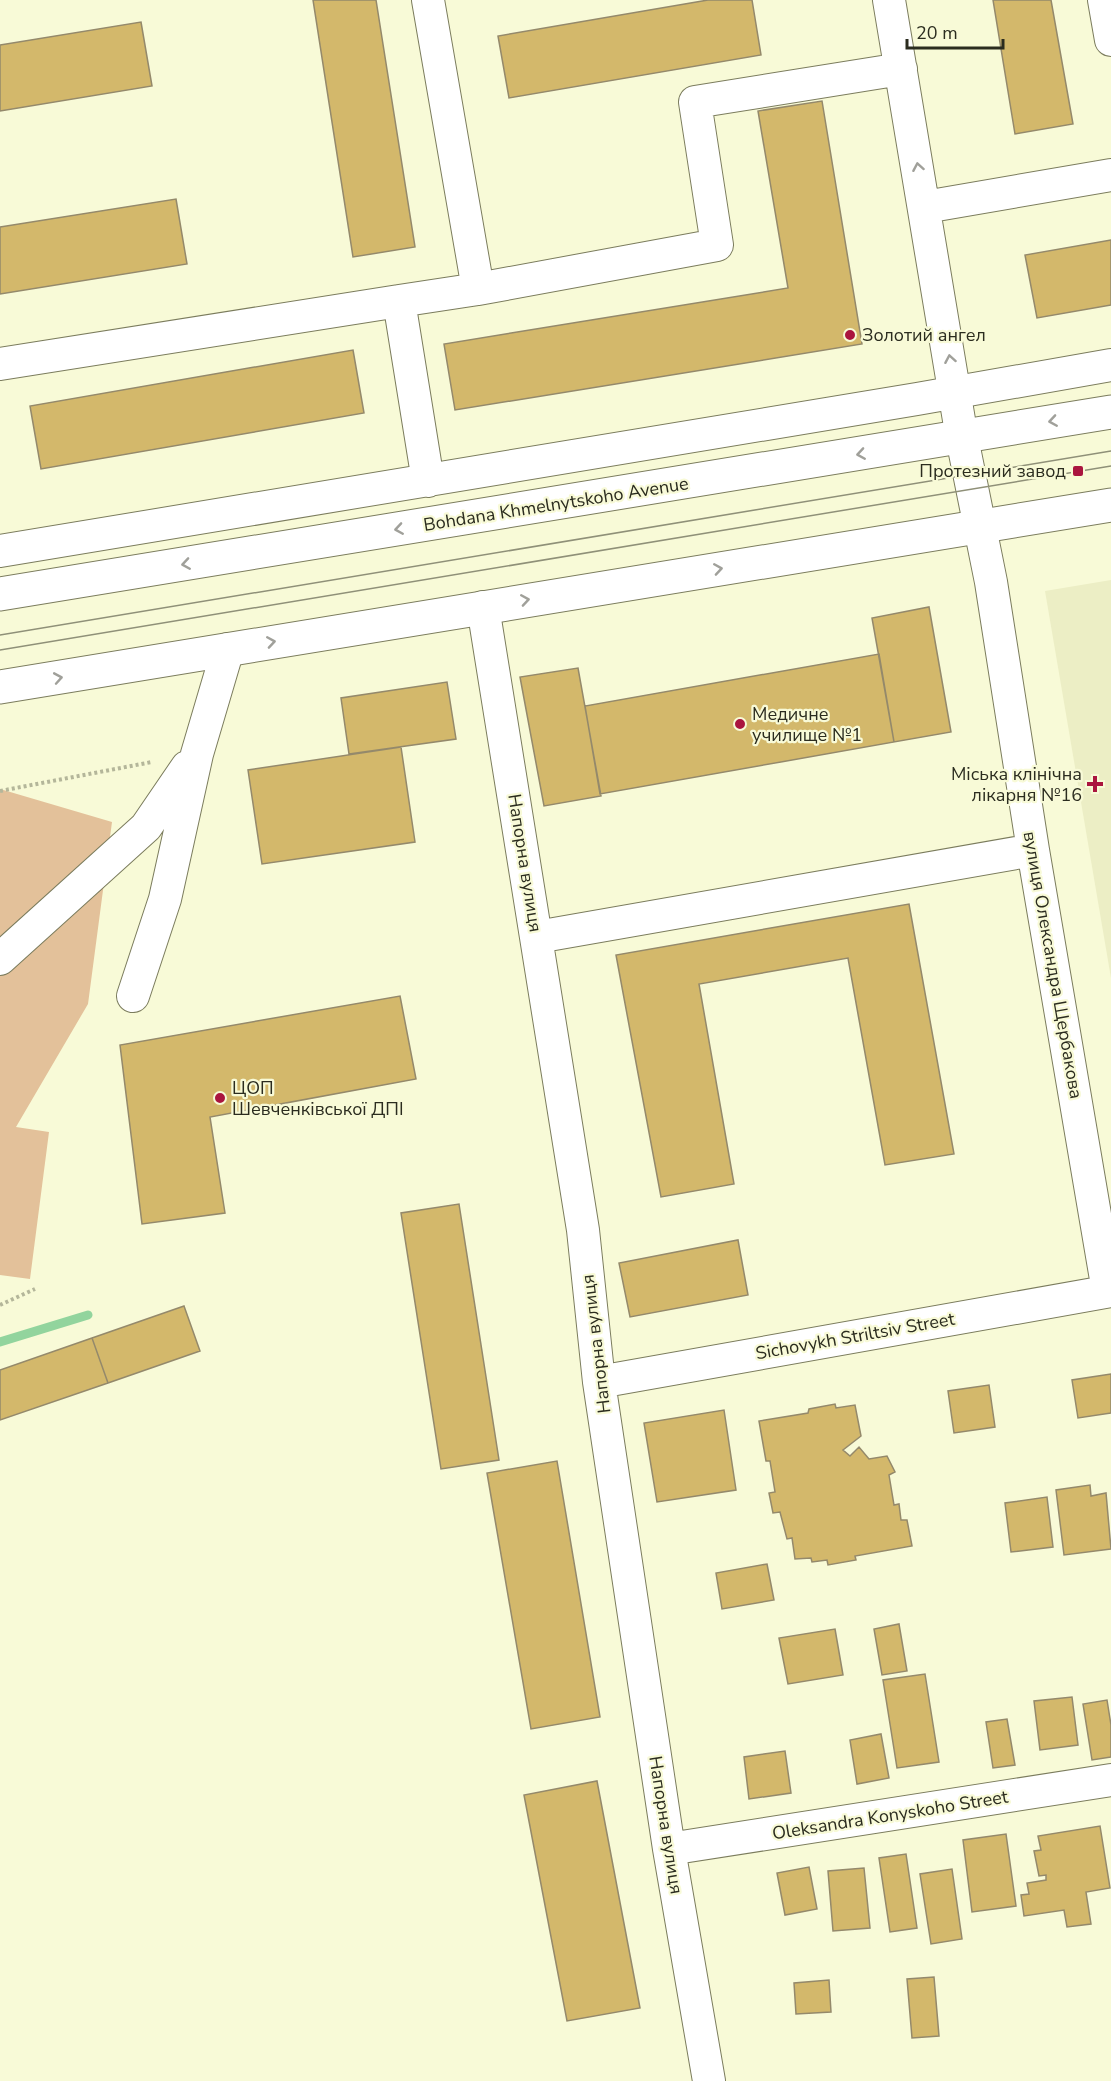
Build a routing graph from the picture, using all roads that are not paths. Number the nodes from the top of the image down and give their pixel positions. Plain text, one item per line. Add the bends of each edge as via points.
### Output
1 (428, 0) edge
2 (889, 0) edge
3 (1104, 0) edge
4 (1111, 40) edge
5 (901, 69) junction
6 (1111, 175) edge
7 (925, 207) junction
8 (478, 289) junction
9 (399, 301) junction
10 (0, 364) edge
11 (1111, 365) edge
12 (956, 392) junction
13 (1111, 412) edge
14 (962, 438) junction
15 (428, 481) junction
16 (1111, 505) edge
17 (230, 513) junction
18 (980, 527) junction
19 (0, 551) edge
20 (236, 556) junction
21 (0, 594) edge
22 (483, 607) junction
23 (228, 649) junction
24 (0, 687) edge
25 (197, 754) junction
26 (1033, 850) junction
27 (537, 938) junction
28 (0, 958) edge
29 (133, 996) dead end
30 (1109, 1291) edge
31 (599, 1382) junction
32 (1111, 1780) edge
33 (669, 1849) junction
34 (709, 2081) edge

1 - 8 street
2 - 5 street, вулиця Олександра Щербакова
3 - 4 street
7 -> 5 street, вулиця Олександра Щербакова
5 - 8 street via 695,102 717,245
6 - 7 street
12 -> 7 street, вулиця Олександра Щербакова
8 - 9 street
9 - 10 street
9 - 15 street
11 - 12 street
12 - 14 street, вулиця Олександра Щербакова
12 - 15 street
13 -> 14 main road, Bohdana Khmelnytskoho Avenue
14 - 18 street, вулиця Олександра Щербакова
14 -> 20 main road, Bohdana Khmelnytskoho Avenue
15 - 17 street
16 - 18 main road
17 - 19 street
17 - 20 street
22 -> 18 main road
18 - 26 street, вулиця Олександра Щербакова
20 -> 21 main road, Bohdana Khmelnytskoho Avenue
23 -> 22 main road
22 - 27 street, Напорна вулиця
24 -> 23 main road
23 - 25 street
25 - 28 street via 146,826
25 - 29 street via 165,899
26 - 27 street
26 - 30 street, вулиця Олександра Щербакова
27 - 31 street, Напорна вулиця via 584,1230
30 - 31 street, Sichovykh Striltsiv Street
31 - 33 street, Напорна вулиця
32 - 33 street, Oleksandra Konyskoho Street
33 - 34 street, Напорна вулиця

